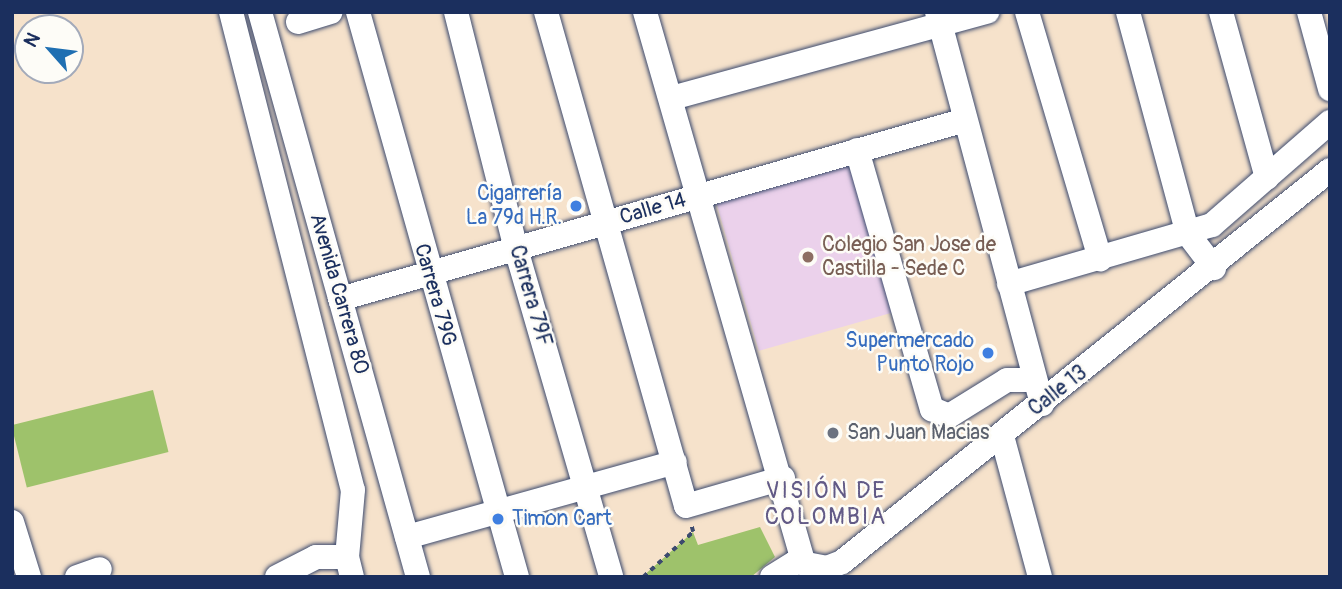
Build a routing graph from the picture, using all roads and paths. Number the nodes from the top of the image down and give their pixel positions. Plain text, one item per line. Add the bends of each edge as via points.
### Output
1 (231, 12) edge
2 (260, 12) edge
3 (331, 12) edge
4 (358, 12) edge
5 (456, 12) edge
6 (546, 12) edge
7 (645, 12) edge
8 (988, 12) edge
9 (1027, 12) edge
10 (1128, 12) edge
11 (1220, 12) edge
12 (1309, 12) edge
13 (939, 19) edge
14 (298, 22) dead end
15 (1330, 89) edge
16 (672, 98) junction
17 (965, 120) junction
18 (1330, 122) edge
19 (857, 150) junction
20 (1330, 170) edge
21 (1267, 178) junction
22 (702, 195) junction
23 (605, 223) junction
24 (1188, 234) junction
25 (516, 248) junction
26 (1100, 259) junction
27 (1214, 268) junction
28 (428, 274) junction
29 (1009, 284) junction
30 (340, 299) junction
31 (1034, 380) junction
32 (1042, 404) junction
33 (1002, 436) junction
34 (675, 462) junction
35 (783, 478) junction
36 (584, 485) junction
37 (498, 510) junction
38 (12, 522) edge
39 (693, 532) dead end
40 (407, 537) junction
41 (803, 561) junction
42 (350, 567) edge
43 (29, 577) edge
44 (276, 577) edge
45 (418, 577) edge
46 (517, 577) edge
47 (611, 577) edge
48 (643, 577) edge
49 (772, 577) edge
50 (1040, 577) edge

1 - 42 street via 353,490
2 - 30 street, Avenida Carrera 80
3 - 14 street
4 - 28 street, Carrera 79G
5 - 25 street, Carrera 79F
6 - 23 street
7 - 16 street
8 - 13 street
9 - 26 street
10 - 24 street
11 - 21 street
12 - 15 street
13 - 16 street
13 - 17 street
16 - 22 street
17 - 19 street, Calle 14
17 - 29 street
18 - 21 street
19 - 22 street, Calle 14
19 - 31 street via 932,409 949,416 1007,380
20 - 27 street, Calle 13
21 - 24 street via 1212,225
22 - 23 street, Calle 14
22 - 35 street
23 - 25 street, Calle 14
23 - 34 street
24 - 26 street
24 - 27 street
25 - 28 street, Calle 14
25 - 36 street, Carrera 79F
26 - 29 street
27 - 32 street, Calle 13
28 - 30 street, Calle 14
28 - 37 street, Carrera 79G
29 - 31 street
30 - 40 street, Avenida Carrera 80
31 - 32 street
32 - 33 street, Calle 13
33 - 41 street, Calle 13 via 842,562 827,568
33 - 50 street
34 - 35 street via 686,506
34 - 36 street
35 - 41 street
36 - 37 street
36 - 47 street, Carrera 79F
37 - 40 street
37 - 46 street, Carrera 79G
38 - 43 street
39 - 48 path
40 - 45 street, Avenida Carrera 80
41 - 49 street
42 - 44 street via 316,557

